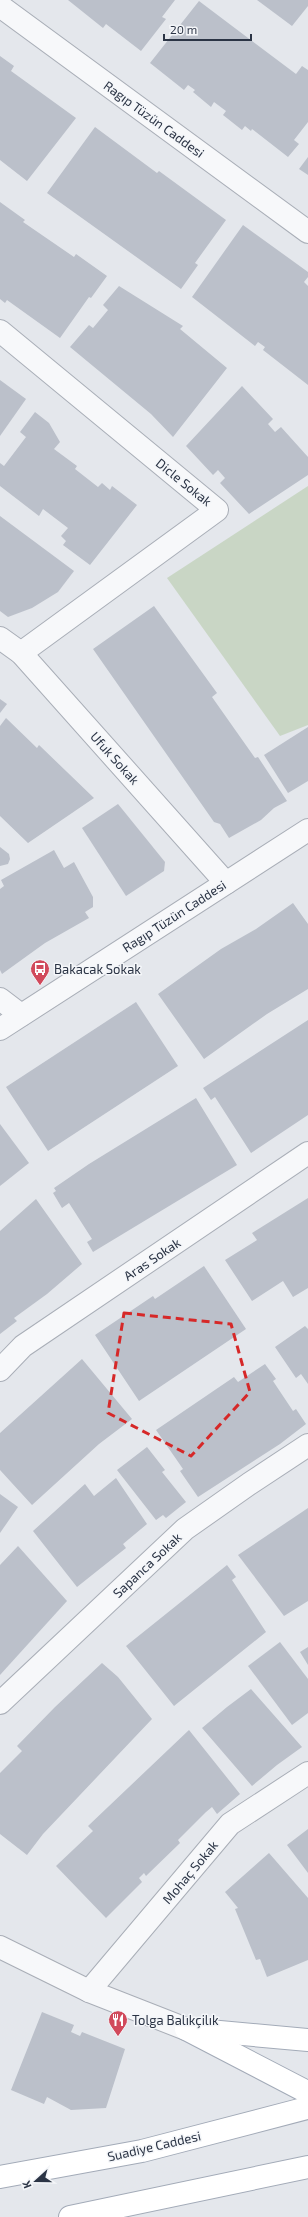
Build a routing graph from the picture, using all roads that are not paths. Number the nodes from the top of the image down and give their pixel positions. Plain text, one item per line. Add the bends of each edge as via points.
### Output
1 (0, 6) edge
2 (308, 232) edge
3 (0, 331) edge
4 (0, 638) edge
5 (22, 653) junction
6 (308, 830) edge
7 (226, 883) junction
8 (0, 999) edge
9 (21, 1015) junction
10 (0, 1029) edge
11 (308, 1153) edge
12 (0, 1370) edge
13 (308, 1446) edge
14 (0, 1703) edge
15 (308, 1773) edge
16 (0, 1947) edge
17 (89, 1991) junction
18 (186, 2029) junction
19 (308, 2040) edge
20 (307, 2100) edge
21 (308, 2167) edge
22 (0, 2177) edge
23 (70, 2217) edge

1 - 2 street, Ragıp Tüzün Caddesi
3 - 5 street, Dicle Sokak via 217,510
4 - 5 street, Ufuk Sokak
5 - 7 street, Ufuk Sokak
6 - 7 street, Ragıp Tüzün Caddesi
7 - 9 street, Ragıp Tüzün Caddesi
8 - 9 street
9 - 10 street, Ragıp Tüzün Caddesi
11 - 12 street, Aras Sokak via 23,1346
13 - 14 street, Sapanca Sokak via 185,1529
15 - 17 street, Mohaç Sokak via 230,1824
16 - 17 street
17 - 18 street
18 - 19 main road
18 - 20 main road
20 - 22 main road, Suadiye Caddesi via 142,2151
21 - 23 main road

